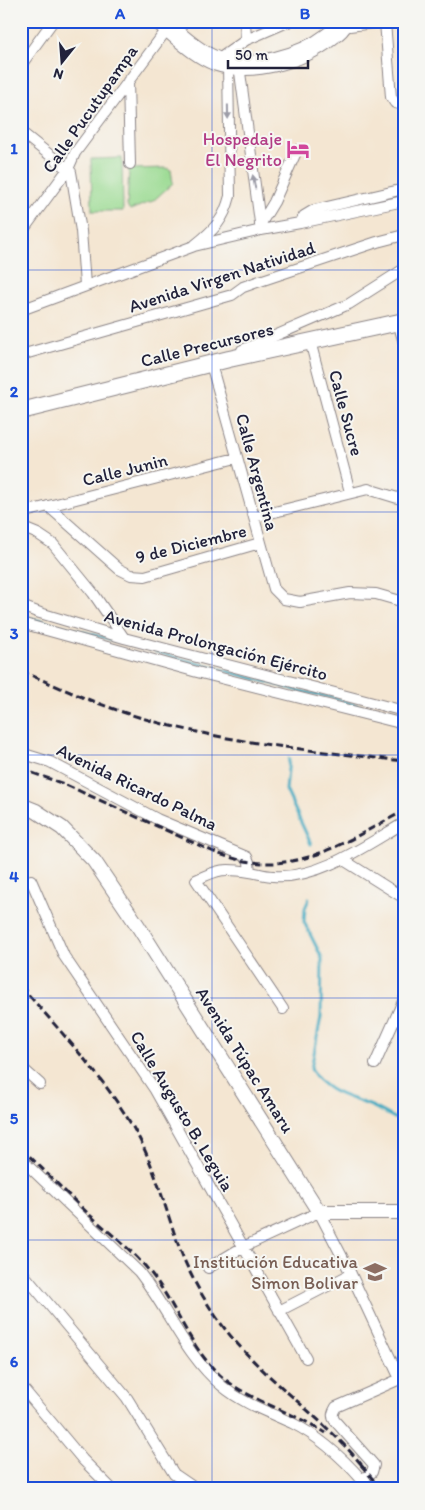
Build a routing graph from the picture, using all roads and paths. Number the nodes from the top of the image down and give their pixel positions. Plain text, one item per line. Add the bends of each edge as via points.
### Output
1 (53, 21) edge
2 (245, 21) edge
3 (290, 21) edge
4 (387, 21) edge
5 (343, 24) edge
6 (164, 25) edge
7 (246, 40) junction
8 (227, 63) junction
9 (21, 65) edge
10 (128, 80) junction
11 (404, 105) edge
12 (21, 132) edge
13 (297, 150) dead end
14 (130, 164) dead end
15 (68, 169) junction
16 (404, 189) edge
17 (404, 201) edge
18 (300, 223) junction
19 (260, 228) junction
20 (21, 233) edge
21 (404, 235) edge
22 (194, 246) junction
23 (404, 269) edge
24 (85, 286) junction
25 (21, 309) edge
26 (401, 321) edge
27 (310, 341) junction
28 (404, 343) edge
29 (21, 355) edge
30 (229, 359) junction
31 (211, 364) junction
32 (21, 411) edge
33 (236, 458) junction
34 (350, 492) junction
35 (404, 500) edge
36 (48, 506) junction
37 (21, 513) edge
38 (254, 517) junction
39 (21, 527) edge
40 (260, 544) junction
41 (404, 602) edge
42 (21, 606) edge
43 (21, 623) edge
44 (124, 638) junction
45 (404, 711) edge
46 (404, 724) edge
47 (21, 746) edge
48 (21, 753) edge
49 (50, 762) junction
50 (21, 805) edge
51 (404, 822) edge
52 (342, 859) junction
53 (250, 872) junction
54 (21, 884) edge
55 (404, 898) edge
56 (404, 999) edge
57 (283, 1009) dead end
58 (401, 1010) edge
59 (375, 1064) dead end
60 (21, 1067) edge
61 (40, 1084) dead end
62 (21, 1159) edge
63 (319, 1212) junction
64 (404, 1212) edge
65 (243, 1247) junction
66 (208, 1268) dead end
67 (21, 1271) edge
68 (351, 1274) junction
69 (278, 1311) junction
70 (306, 1358) dead end
71 (400, 1375) edge
72 (21, 1386) edge
73 (365, 1484) edge
74 (112, 1489) edge
75 (196, 1489) edge

1 - 9 street
2 - 7 street
3 - 7 street
4 - 5 street
4 - 11 street via 391,97 395,103
5 - 8 highway via 310,50 292,57 268,63
6 - 8 highway via 203,54
6 - 10 street, Calle Pucutupampa
7 - 8 street
19 -> 8 street
8 -> 22 street via 230,196 218,223
10 - 14 street
10 - 15 street, Calle Pucutupampa via 75,153
12 - 15 street
13 - 19 street
15 - 20 street, Calle Pucutupampa
15 - 24 street via 81,231
16 - 18 street via 314,210
17 - 18 street
18 - 19 street
19 - 22 street
21 - 29 street, Avenida Virgen Natividad via 257,282 232,294
22 - 24 street
23 - 30 street via 349,304
24 - 25 street
26 - 27 main road, Calle Precursores
26 - 28 street
27 - 30 main road, Calle Precursores
27 - 34 street, Calle Sucre
30 - 31 main road, Calle Precursores
31 - 32 main road, Calle Precursores
31 - 33 street, Calle Argentina
33 - 36 street, Calle Junin
33 - 38 street, Calle Argentina
34 - 35 street via 368,489
34 - 38 street
36 - 37 street, Calle Junin
36 - 40 street, 9 de Diciembre via 131,575 145,576
38 - 40 street, Calle Argentina
39 - 44 street via 53,544
40 - 41 street, Calle Argentina via 274,589 284,599 300,602 350,593 376,594
42 - 44 street, Avenida Prolongación Ejército
43 - 46 street, Avenida Prolongación Ejército via 197,672
44 - 45 street, Avenida Prolongación Ejército
47 - 49 street
48 - 49 street, Avenida Ricardo Palma
49 - 53 street, Avenida Ricardo Palma via 157,819 247,857
50 - 63 street, Avenida Túpac Amaru via 56,824 94,861
51 - 52 street
52 - 53 street via 294,875
52 - 55 street
53 - 57 street via 228,869 196,880
54 - 65 street, Calle Augusto B. Leguia via 31,880 64,956 155,1090
56 - 58 street
58 - 59 street
60 - 61 street
62 - 73 street via 139,1272 197,1360 219,1384 241,1399 316,1437
63 - 64 street
63 - 65 street
63 - 68 street, Avenida Túpac Amaru
65 - 66 street
65 - 69 street, Calle Augusto B. Leguia
67 - 75 street via 127,1398 174,1474
68 - 69 street
68 - 71 street, Avenida Túpac Amaru
69 - 70 street, Calle Augusto B. Leguia
71 - 73 street via 336,1407 332,1414 334,1421 374,1465
72 - 74 street via 83,1460

